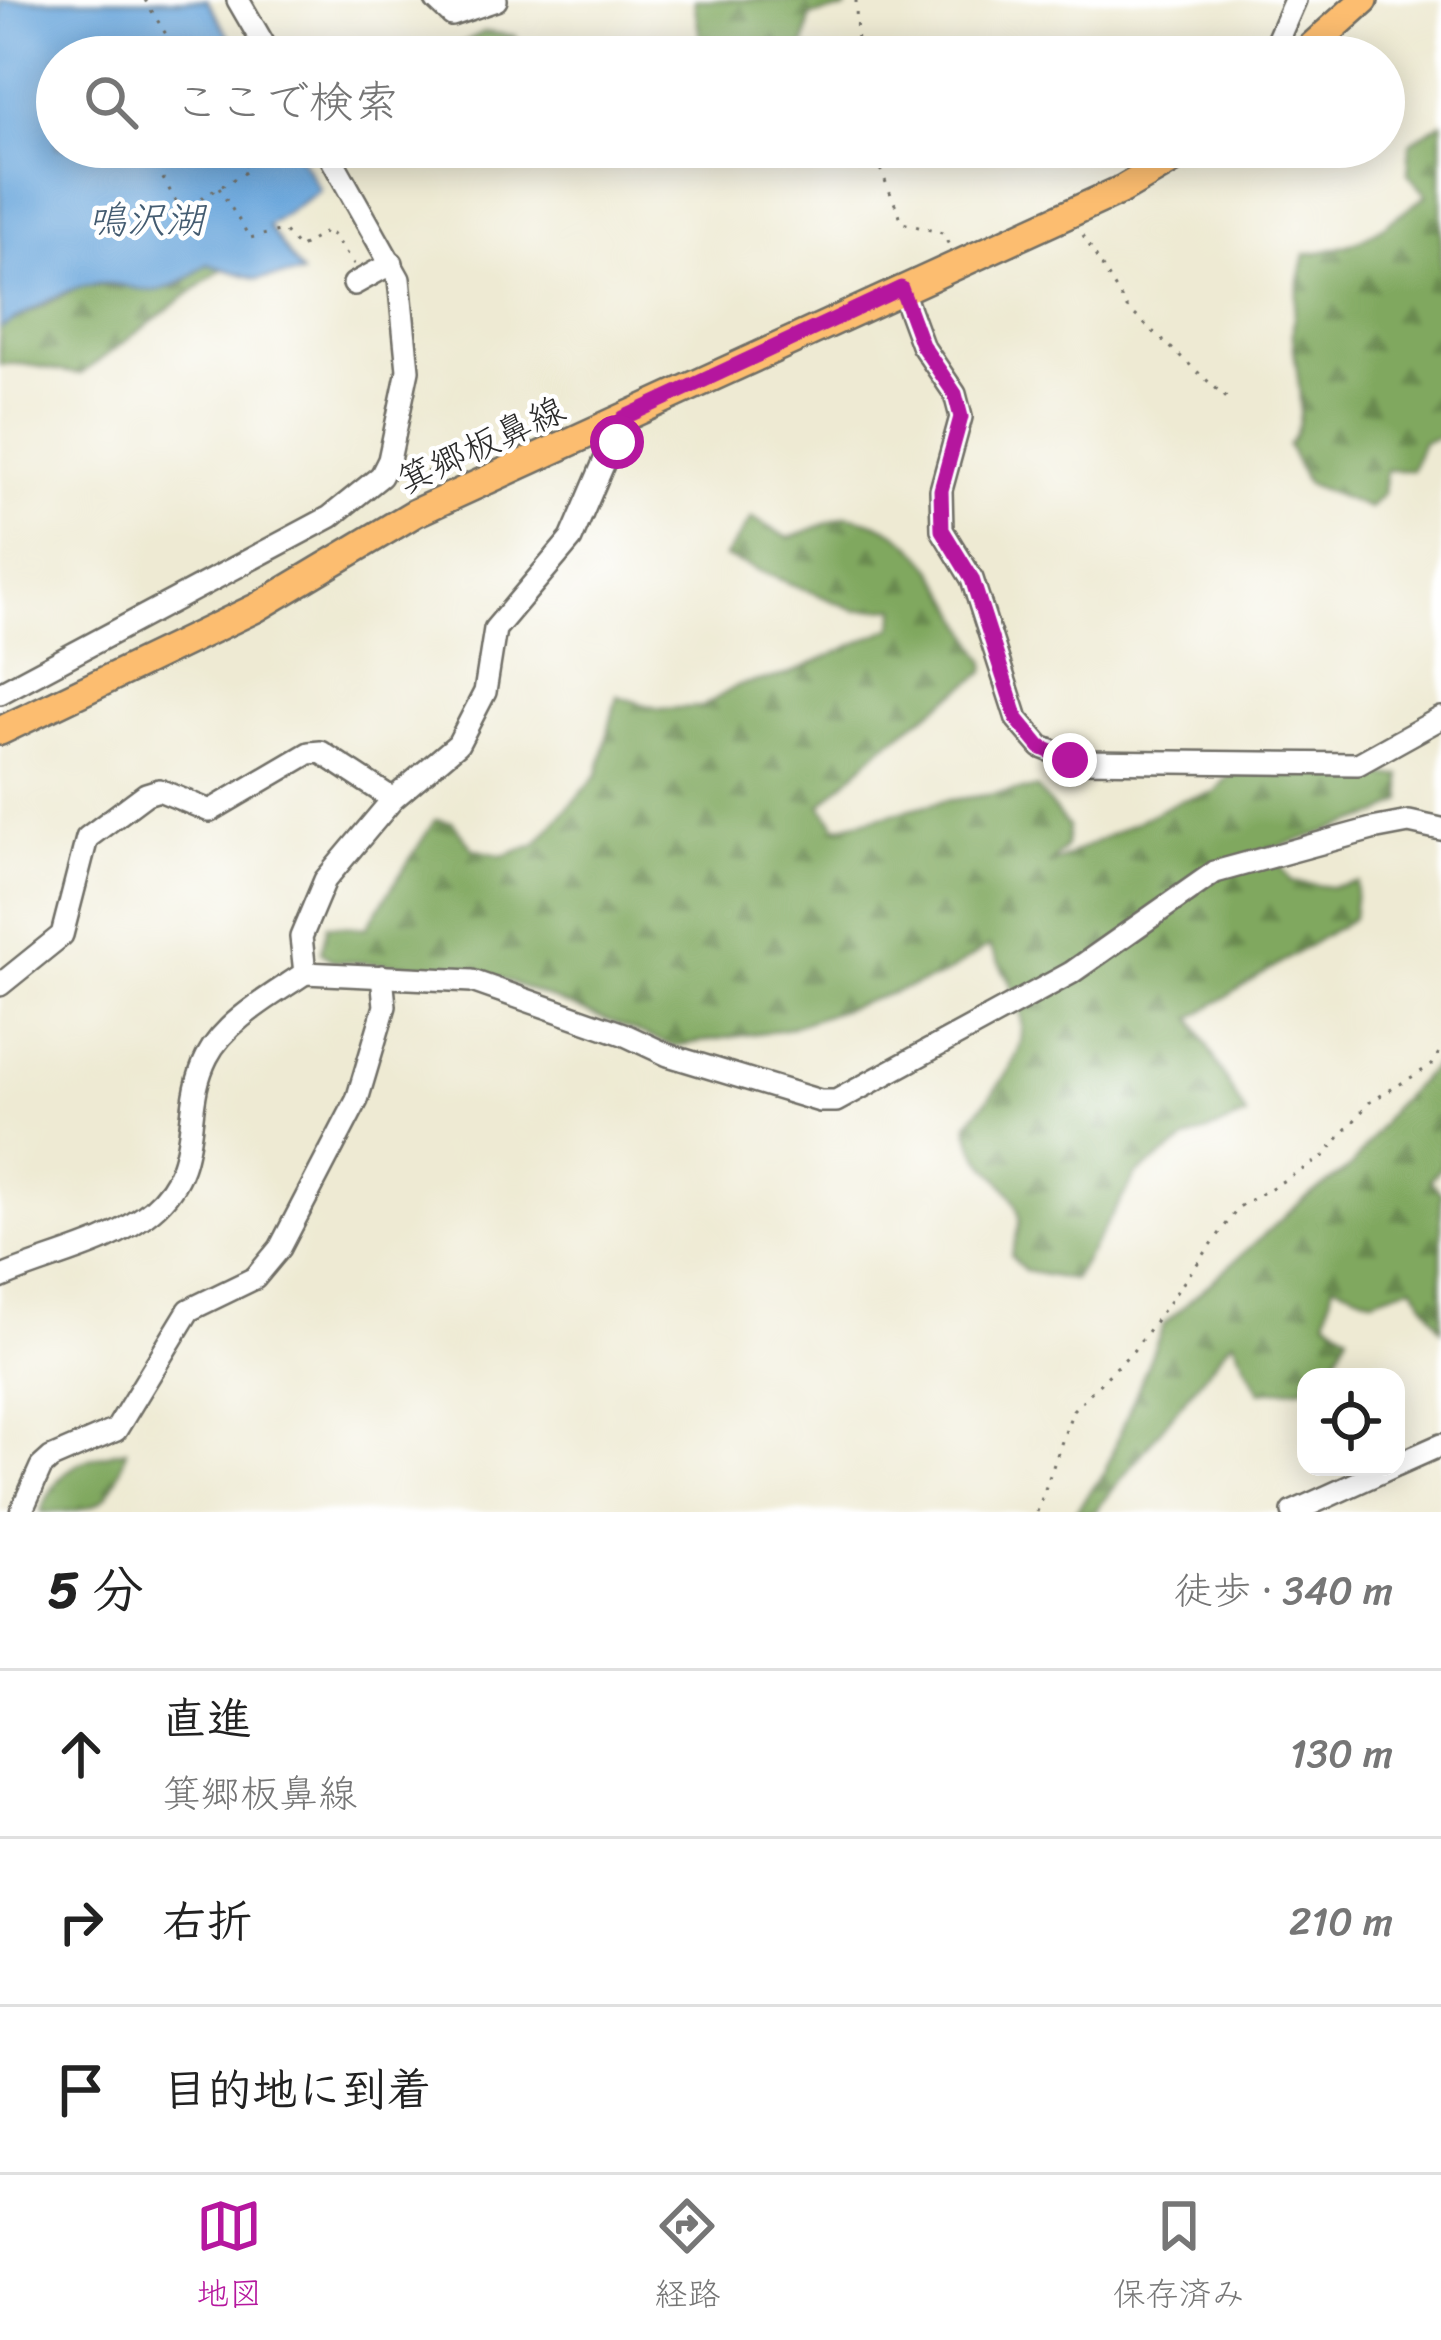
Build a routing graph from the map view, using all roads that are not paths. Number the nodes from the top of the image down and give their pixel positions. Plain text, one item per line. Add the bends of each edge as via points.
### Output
1 (238, 0) edge
2 (436, 0) edge
3 (496, 0) edge
4 (1295, 0) edge
5 (1355, 3) edge
6 (259, 36) edge
7 (1279, 36) edge
8 (1321, 36) edge
9 (337, 168) edge
10 (1155, 168) edge
11 (392, 263) junction
12 (359, 281) road end
13 (901, 288) junction
14 (623, 418) junction
15 (0, 693) edge
16 (1441, 718) edge
17 (0, 731) edge
18 (392, 800) junction
19 (1441, 829) edge
20 (304, 973) junction
21 (382, 976) junction
22 (0, 985) edge
23 (0, 1278) edge
24 (1441, 1445) edge
25 (1405, 1461) edge
26 (1372, 1476) edge
27 (21, 1512) edge
28 (1293, 1512) edge

1 - 6 street
2 - 3 street via 452,15
4 - 7 street
5 - 8 main road
9 - 11 street
10 - 13 main road, 箕郷板鼻線
11 - 12 street
11 - 15 street via 408,370 378,480 330,517
13 - 14 main road, 箕郷板鼻線
13 - 16 street via 961,417 939,519 972,579 1017,719 1040,747 1078,761 1358,764
14 - 17 main road, 箕郷板鼻線 via 415,513 256,608
14 - 18 street via 571,539 495,629 485,692 458,744
18 - 20 street via 309,908
18 - 22 street via 320,752 210,811 169,791 146,794 87,838 62,935
19 - 21 street via 1390,825 1215,872 1085,965 836,1101 668,1055 472,981
20 - 21 street
20 - 23 street via 208,1055 191,1150 153,1209 124,1229
21 - 27 street via 385,1006 357,1100 280,1249 255,1278 189,1310 116,1430 51,1458
24 - 25 street
26 - 28 street

